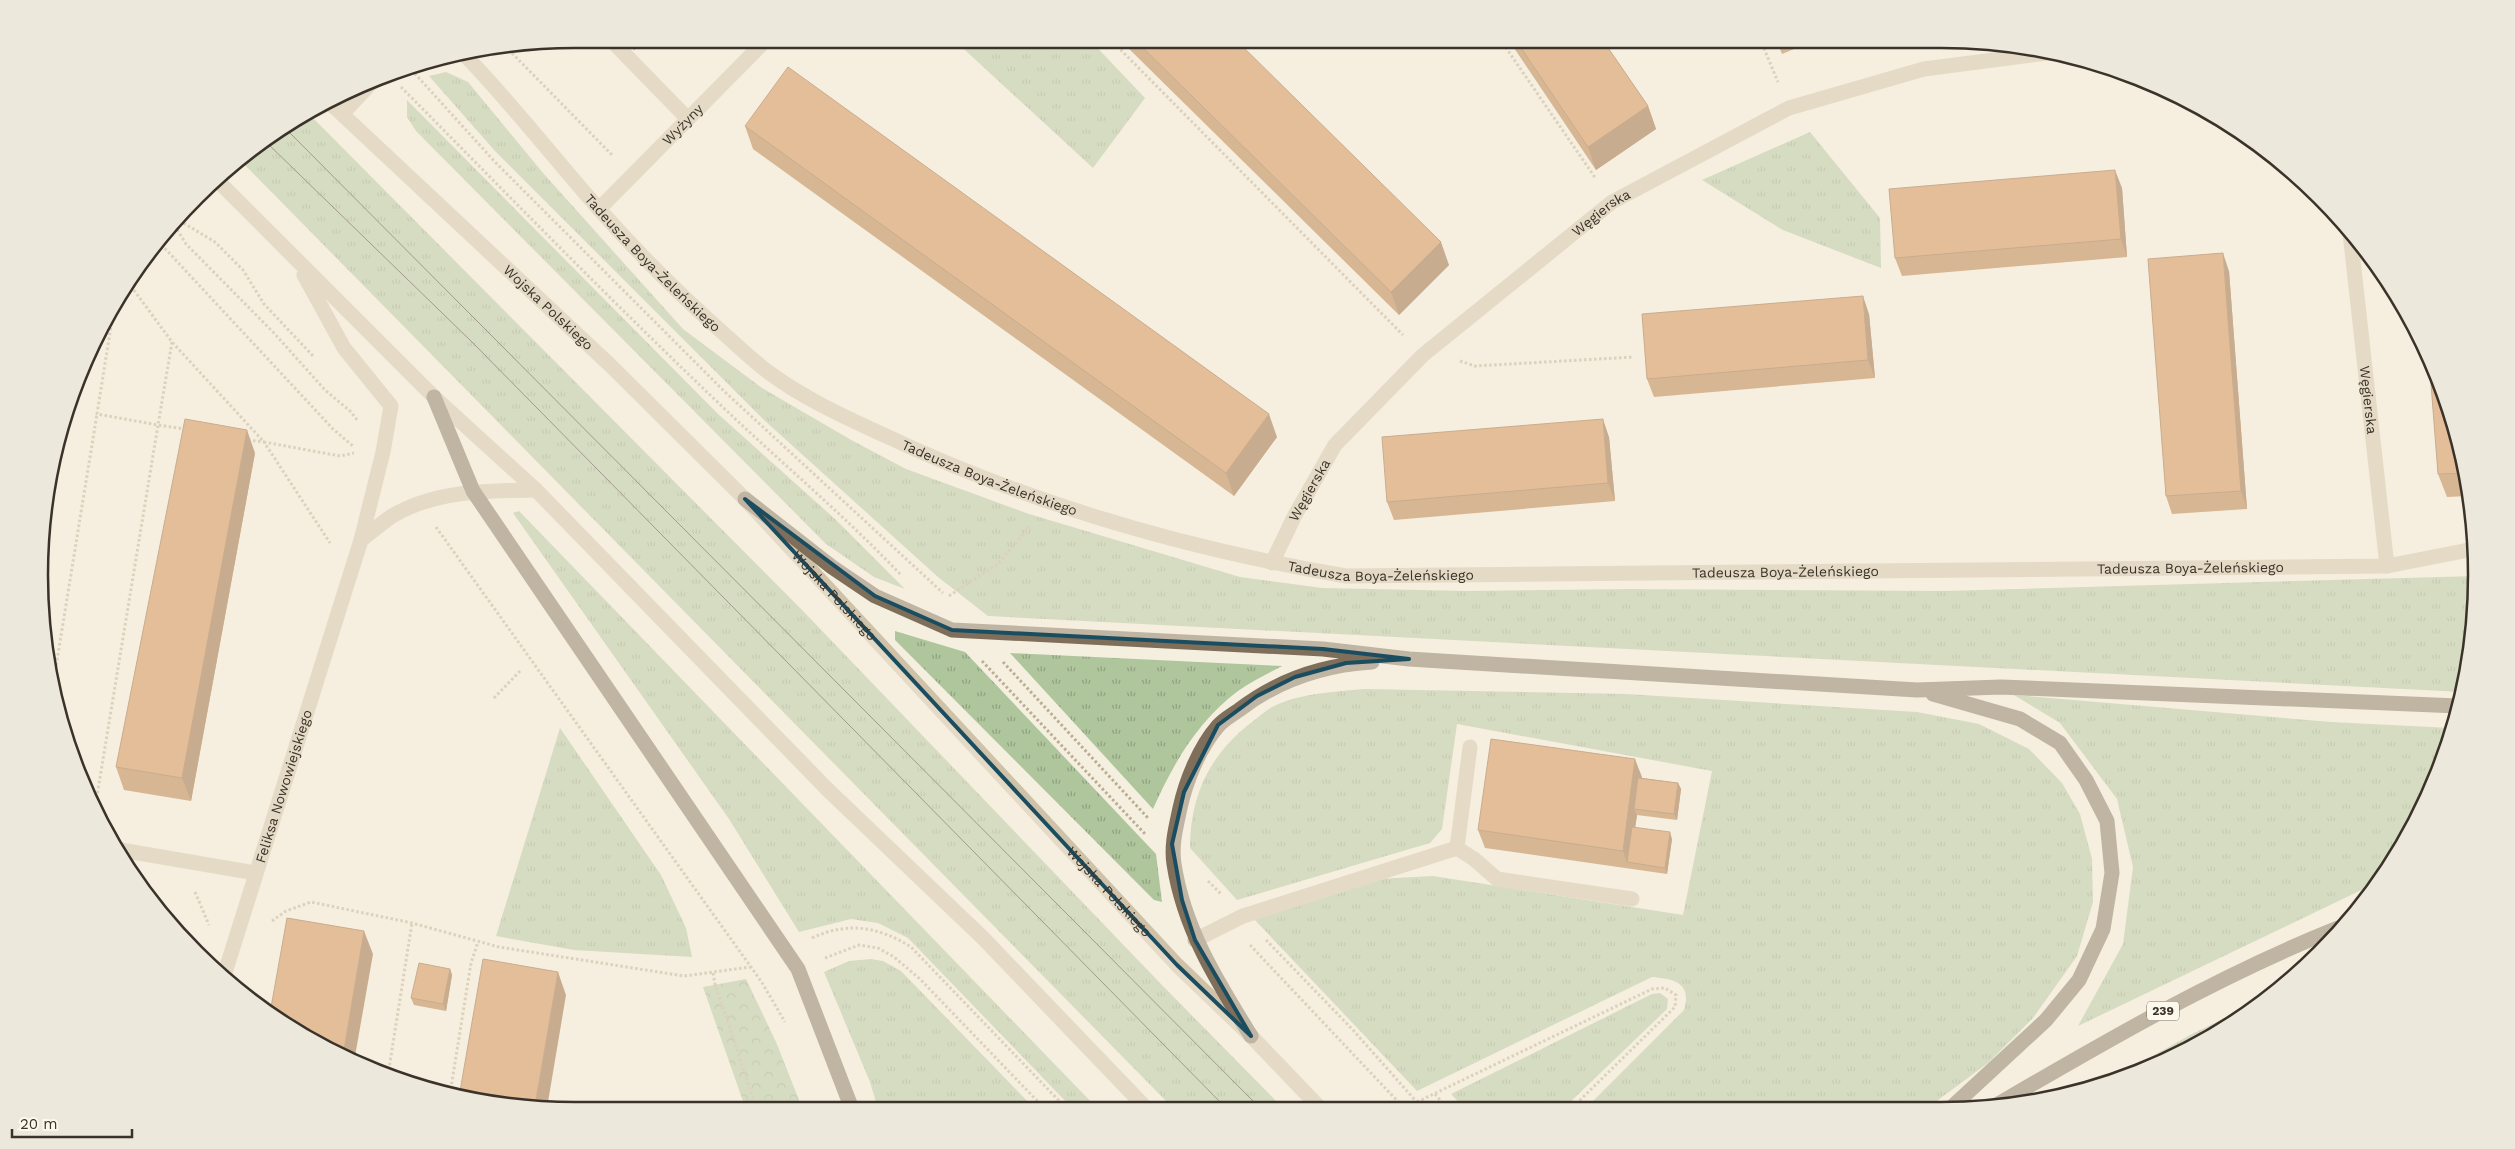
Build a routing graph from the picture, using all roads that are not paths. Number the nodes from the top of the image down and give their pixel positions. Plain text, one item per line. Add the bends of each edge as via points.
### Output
1 (619, 48) edge
2 (757, 48) edge
3 (2028, 55) edge
4 (467, 59) edge
5 (362, 93) edge
6 (333, 106) edge
7 (342, 114) junction
8 (688, 119) junction
9 (221, 184) edge
10 (599, 209) junction
11 (2351, 244) edge
12 (296, 260) junction
13 (434, 397) junction
14 (536, 490) junction
15 (473, 491) junction
16 (745, 499) junction
17 (361, 540) junction
18 (2467, 550) edge
19 (1272, 563) junction
20 (2387, 566) junction
21 (1409, 659) junction
22 (1917, 690) junction
23 (2451, 706) edge
24 (1470, 747) dead end
25 (1457, 848) junction
26 (126, 851) edge
27 (256, 872) junction
28 (1632, 899) dead end
29 (2327, 932) edge
30 (1195, 940) junction
31 (226, 970) edge
32 (1251, 1036) junction
33 (2011, 1097) edge
34 (1957, 1101) edge
35 (849, 1102) edge
36 (1140, 1102) edge
37 (1314, 1102) edge

1 - 8 street
2 - 8 street, Wyżyny
3 - 19 street, Węgierska via 1924,69 1789,108 1612,202 1423,356 1335,445
4 - 10 street, Tadeusza Boya-Żeleńskiego
5 - 7 street
6 - 7 street, Wojska Polskiego
7 - 16 street, Wojska Polskiego via 611,366
8 - 10 street, Wyżyny
9 - 12 street
10 - 19 street, Tadeusza Boya-Żeleńskiego via 700,313 770,374 828,408 970,474 1050,502 1138,529
11 - 20 street, Węgierska
12 - 13 street
12 - 17 street, Feliksa Nowowiejskiego via 344,348 391,406
13 - 14 street
13 - 15 main road
14 - 15 street
14 - 36 street via 828,790 983,938
15 - 17 street via 420,503 392,516
15 - 35 main road via 798,969
16 - 21 main road via 875,596 952,630 1323,649
16 - 32 street, Wojska Polskiego via 1170,958
17 - 27 street, Feliksa Nowowiejskiego
18 - 20 street, Tadeusza Boya-Żeleńskiego
19 - 20 street, Tadeusza Boya-Żeleńskiego via 1346,576
21 - 22 main road
21 - 30 main road via 1346,664 1295,677 1257,696 1218,726 1198,758 1184,792 1172,844 1174,864
22 - 23 main road via 2001,687
22 - 34 main road via 2020,719 2060,744 2086,780 2107,821 2112,873 2103,929 2079,980 2046,1020
24 - 25 street
25 - 28 street via 1497,879
25 - 30 street via 1243,916
26 - 27 street
27 - 31 street, Feliksa Nowowiejskiego
29 - 33 main road, 239 via 2294,945 2123,1031
30 - 32 main road
32 - 37 street, Wojska Polskiego

